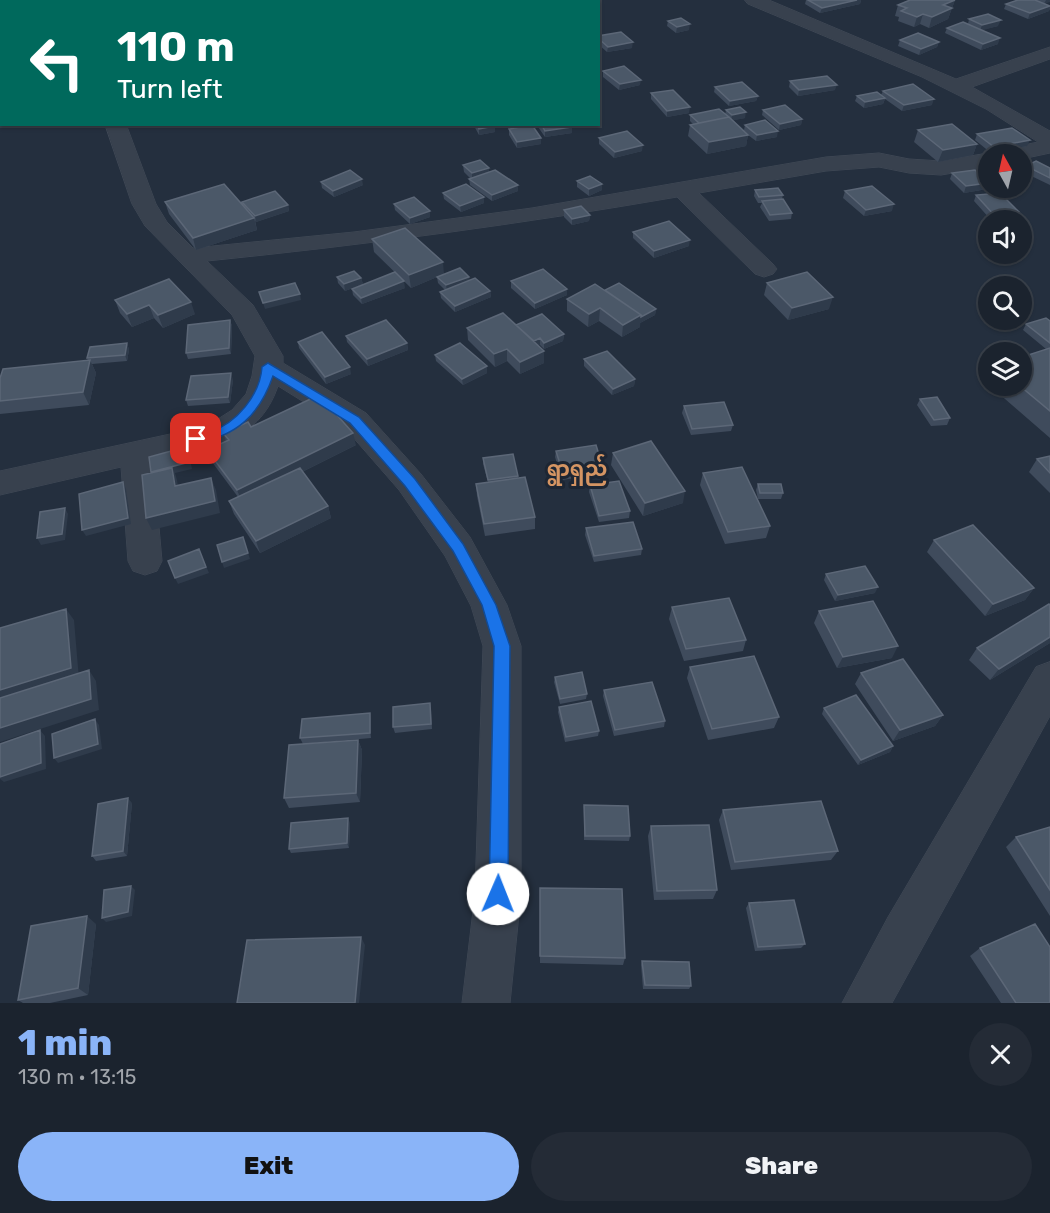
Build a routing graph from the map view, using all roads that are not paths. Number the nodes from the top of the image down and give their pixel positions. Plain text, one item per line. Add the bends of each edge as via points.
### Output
1 (754, 0) edge
2 (1050, 53) edge
3 (954, 86) junction
4 (116, 126) edge
5 (1050, 140) edge
6 (1050, 146) edge
7 (1032, 150) edge
8 (978, 162) edge
9 (681, 188) junction
10 (186, 256) junction
11 (764, 269) dead end
12 (268, 367) junction
13 (136, 452) junction
14 (0, 483) edge
15 (145, 561) dead end
16 (1050, 679) edge
17 (486, 1003) edge
18 (866, 1003) edge

1 - 3 street
2 - 3 street
3 - 5 street
4 - 10 street via 144,204 157,226
6 - 7 street
8 - 9 street via 941,168 879,159
9 - 10 street via 532,215
9 - 11 street
10 - 12 street via 243,311 268,356
12 - 13 street via 259,398 243,417 216,435
12 - 17 street via 355,420 410,482 458,548 489,605 502,646 498,894
13 - 14 street
13 - 15 street
16 - 18 street

